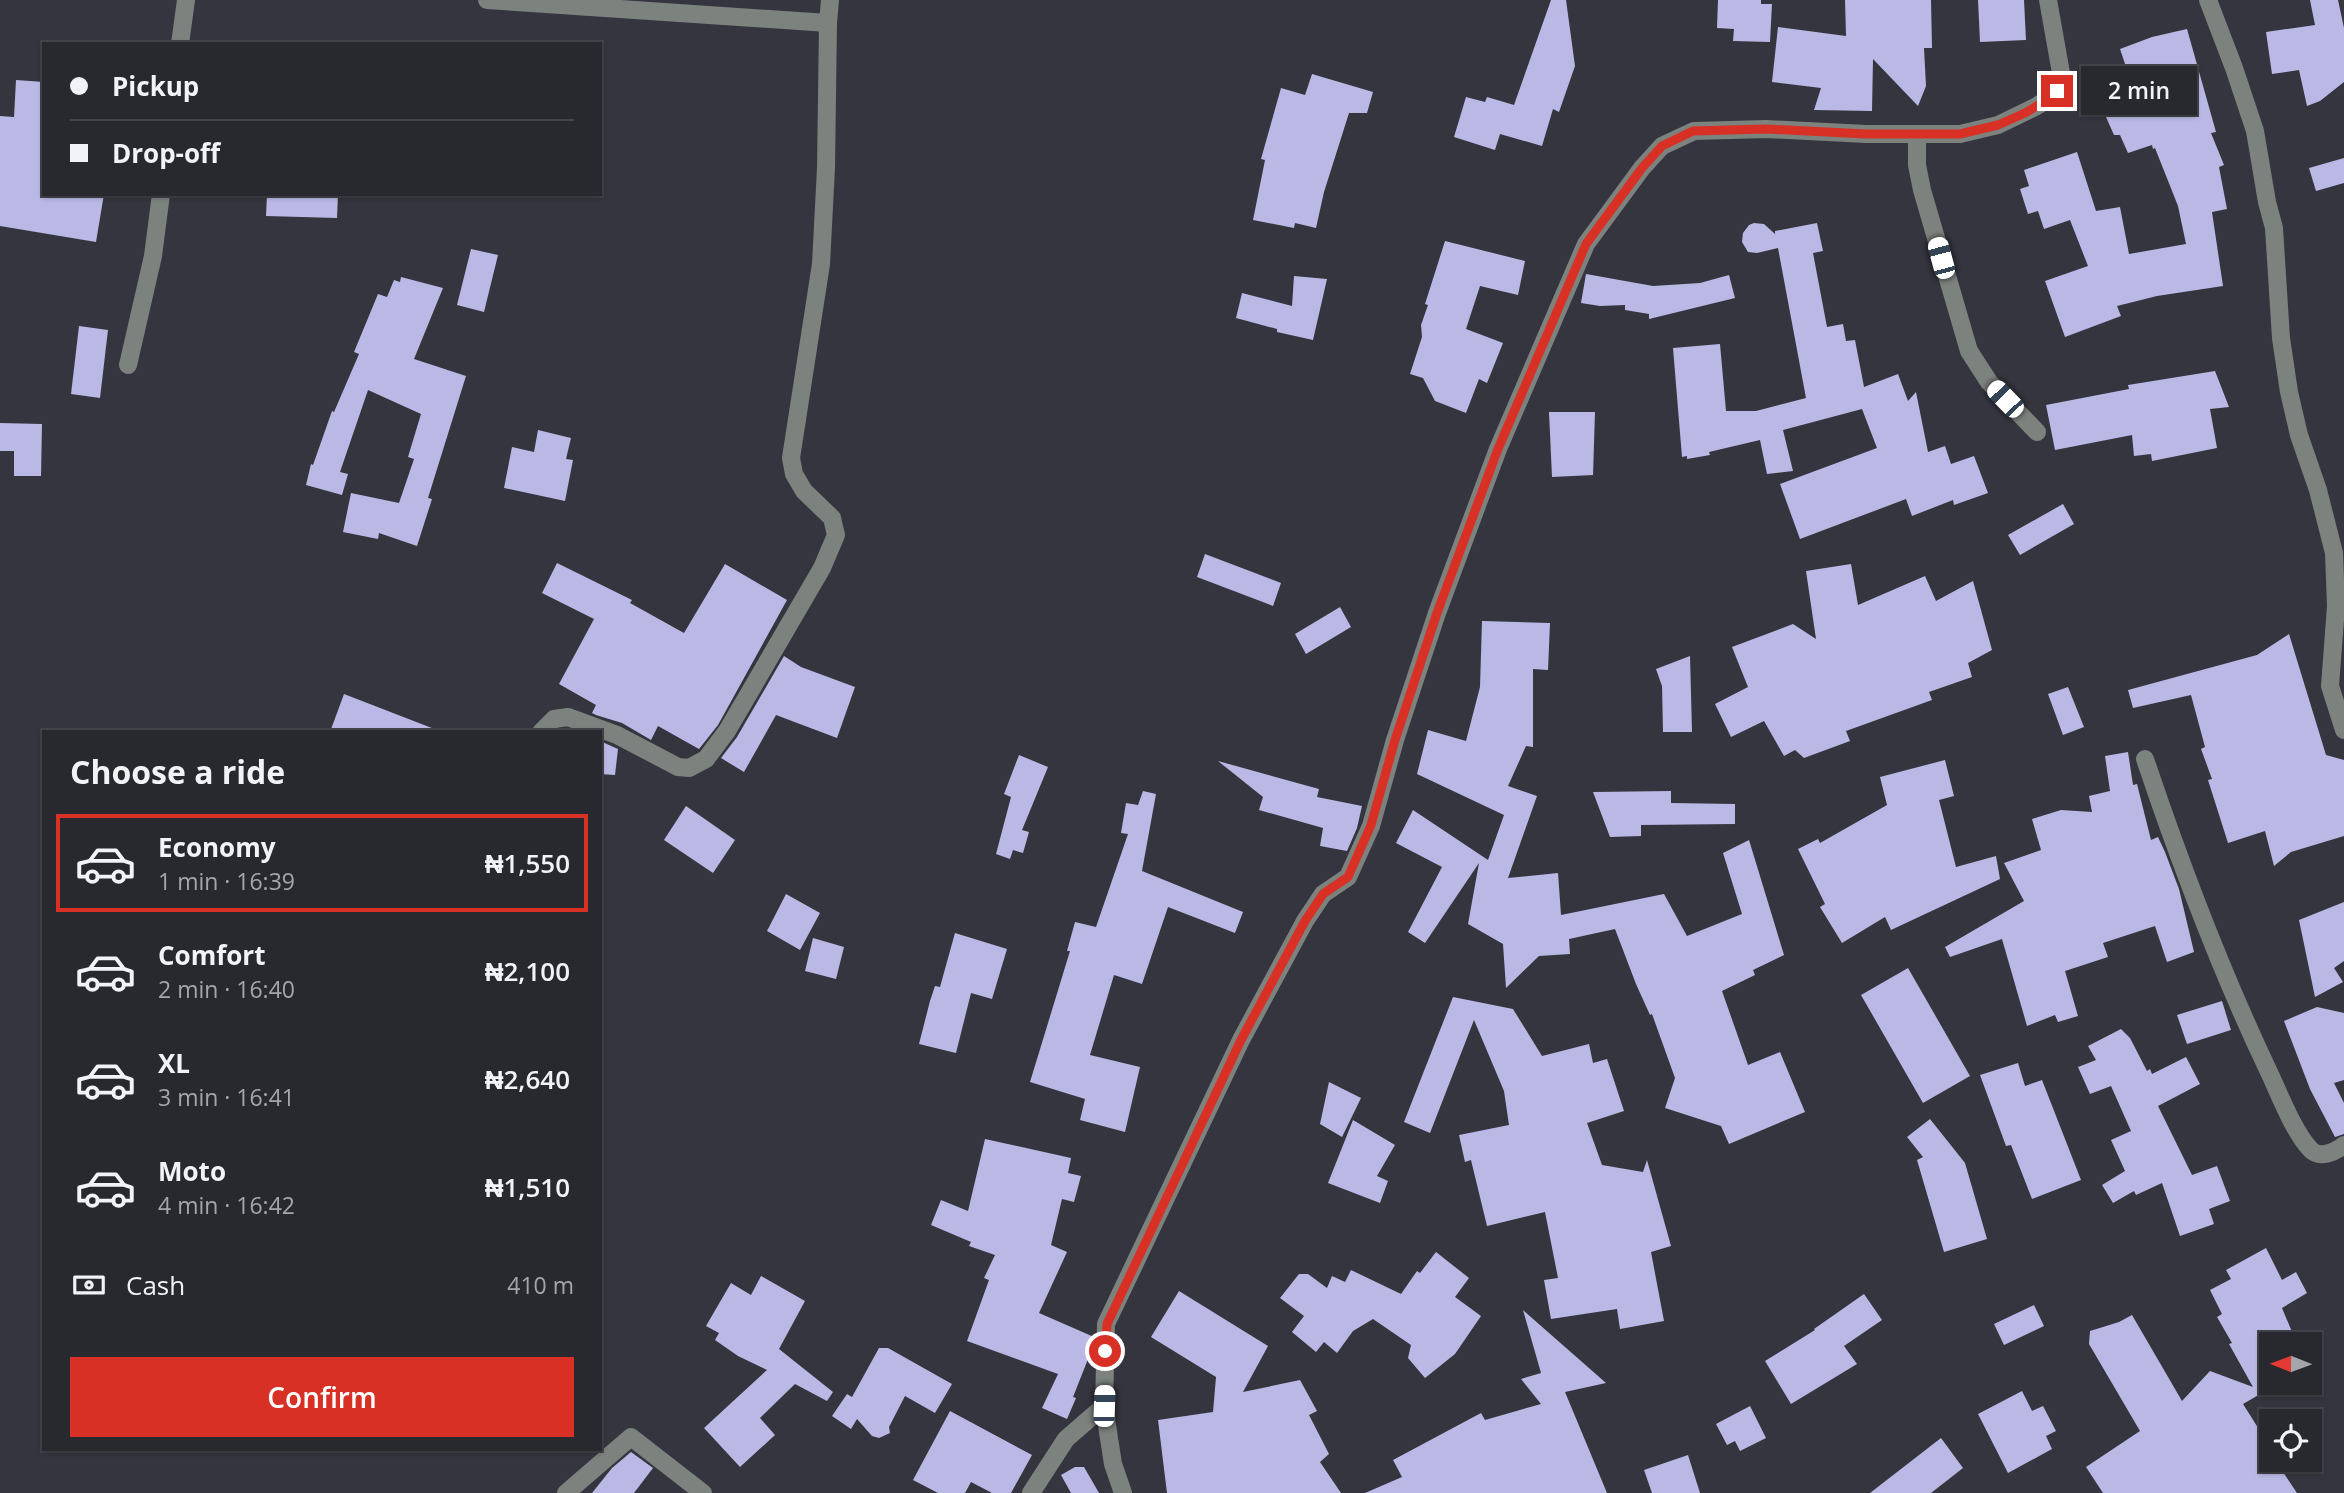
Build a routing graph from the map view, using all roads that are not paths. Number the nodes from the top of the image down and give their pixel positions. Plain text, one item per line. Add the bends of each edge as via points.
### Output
1 (186, 0) edge
2 (488, 0) edge
3 (830, 0) edge
4 (2048, 0) edge
5 (2208, 0) edge
6 (828, 23) junction
7 (180, 42) edge
8 (1917, 134) junction
9 (161, 196) edge
10 (128, 365) dead end
11 (2037, 432) dead end
12 (543, 730) edge
13 (2344, 730) edge
14 (2145, 759) dead end
15 (2344, 1145) edge
16 (1104, 1406) junction
17 (566, 1493) edge
18 (703, 1493) edge
19 (1031, 1493) edge
20 (1122, 1493) edge

1 - 7 street
2 - 6 street
3 - 6 street
4 - 8 street via 2061,73 2052,97 1998,125 1960,134
5 - 13 street via 2255,131 2274,228 2289,392 2334,553 2336,606 2330,686
6 - 12 street via 821,264 790,458 804,491 832,517 836,535 822,568 727,731 698,765 678,767 617,735 568,717 554,719
8 - 11 street via 1922,190 1969,351 1989,382
8 - 16 street via 1693,131 1662,146 1586,244 1489,474 1437,613 1367,836 1348,877 1323,894 1305,921 1247,1028 1107,1324
9 - 10 street via 153,256
14 - 15 street via 2181,868 2233,996 2291,1119 2312,1151 2332,1153
16 - 19 street via 1066,1439
16 - 20 street
17 - 18 street via 631,1437

